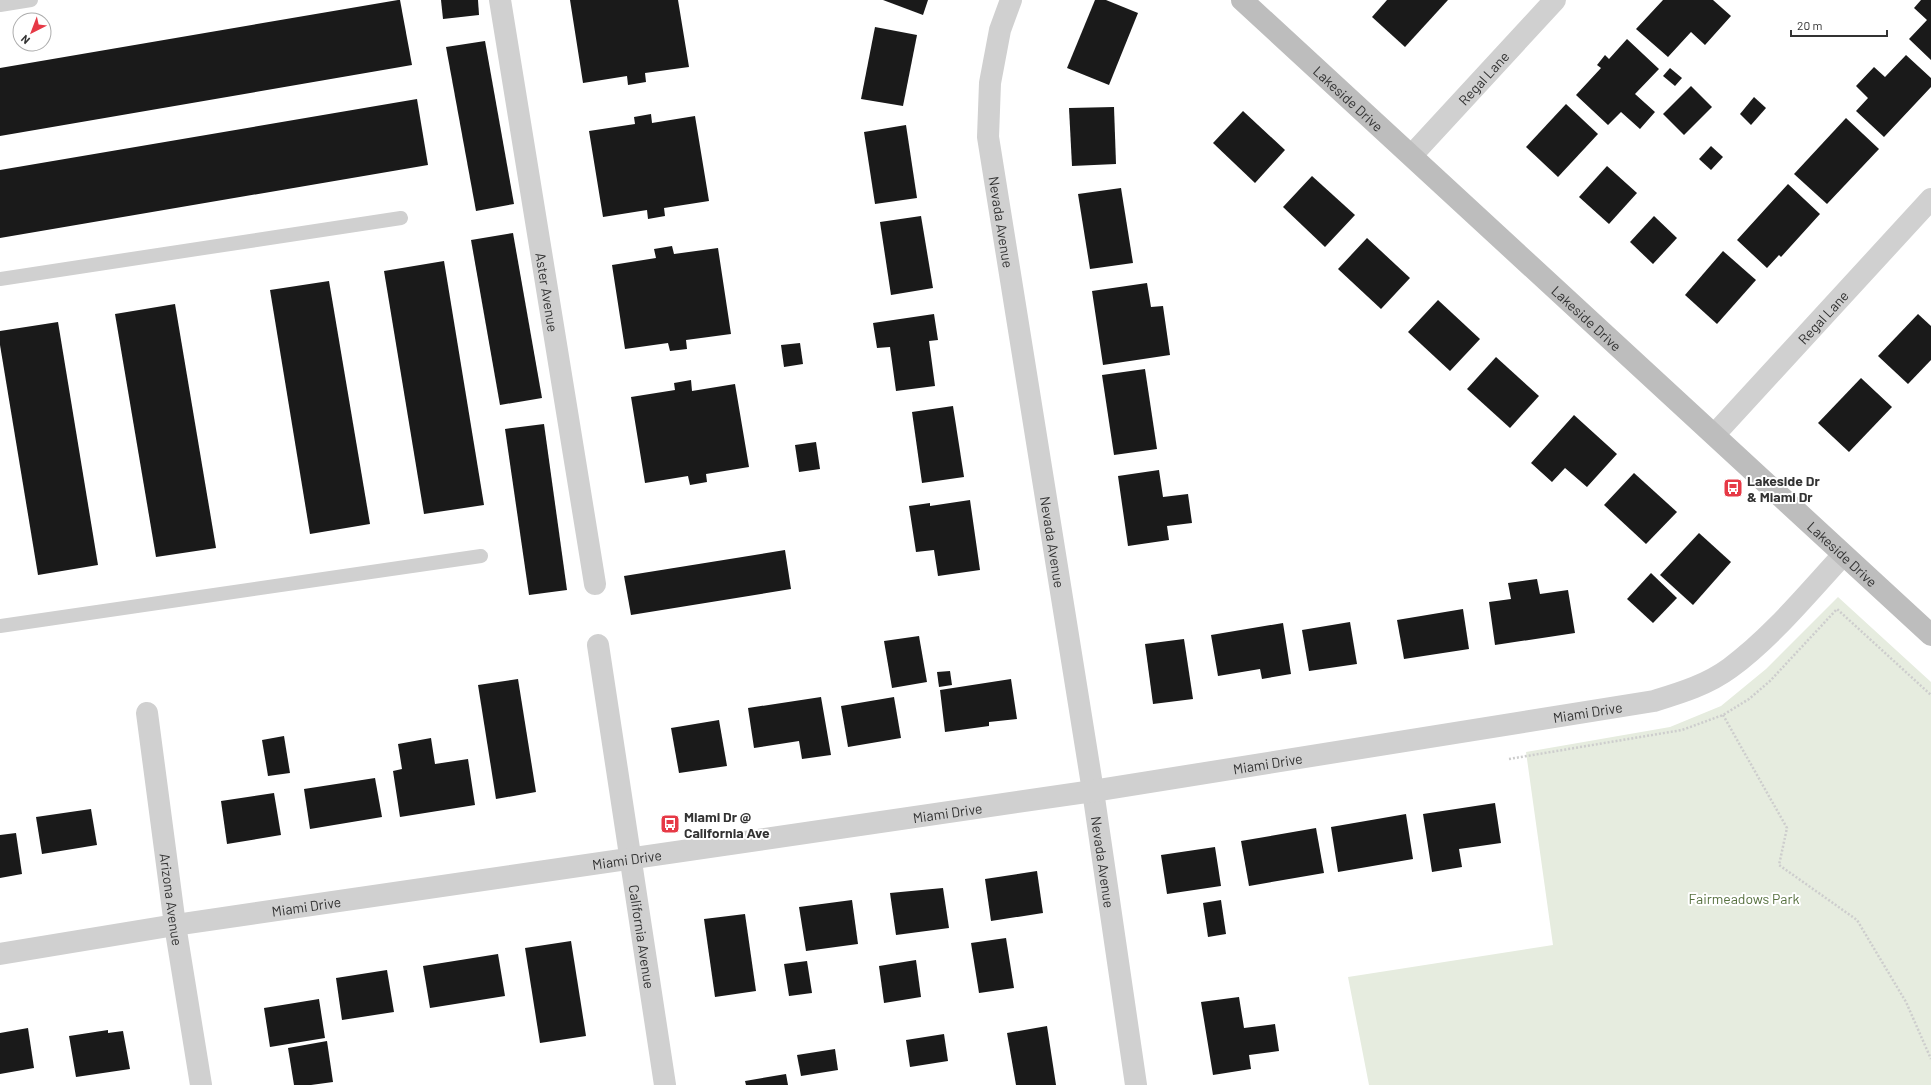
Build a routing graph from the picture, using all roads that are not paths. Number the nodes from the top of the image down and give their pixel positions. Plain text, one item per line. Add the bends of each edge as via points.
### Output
1 (32, 0) edge
2 (500, 0) edge
3 (1011, 0) edge
4 (1242, 0) edge
5 (1555, 0) edge
6 (0, 5) edge
7 (1412, 155) junction
8 (1931, 200) edge
9 (401, 218) dead end
10 (0, 279) edge
11 (1715, 434) junction
12 (1843, 555) junction
13 (481, 556) dead end
14 (595, 584) dead end
15 (0, 626) edge
16 (1931, 635) edge
17 (598, 645) dead end
18 (147, 713) dead end
19 (1093, 791) junction
20 (629, 860) junction
21 (175, 925) junction
22 (0, 954) edge
23 (201, 1085) edge
24 (665, 1085) edge
25 (1136, 1085) edge

1 - 6 lane
2 - 14 street, Aster Avenue
3 - 19 street, Nevada Avenue via 1000,30 990,83 988,136
4 - 7 street, Lakeside Drive
5 - 7 street, Regal Lane
7 - 11 street, Lakeside Drive
8 - 11 street, Regal Lane
9 - 10 lane
11 - 12 street, Lakeside Drive
12 - 16 street, Lakeside Drive
12 - 19 street, Miami Drive via 1763,640 1729,669 1696,687 1654,702
13 - 15 lane
17 - 20 street, California Avenue
18 - 21 street, Arizona Avenue
19 - 20 street, Miami Drive
19 - 25 street, Nevada Avenue
20 - 21 street, Miami Drive
20 - 24 street, California Avenue
21 - 22 street, Miami Drive
21 - 23 street, Arizona Avenue

